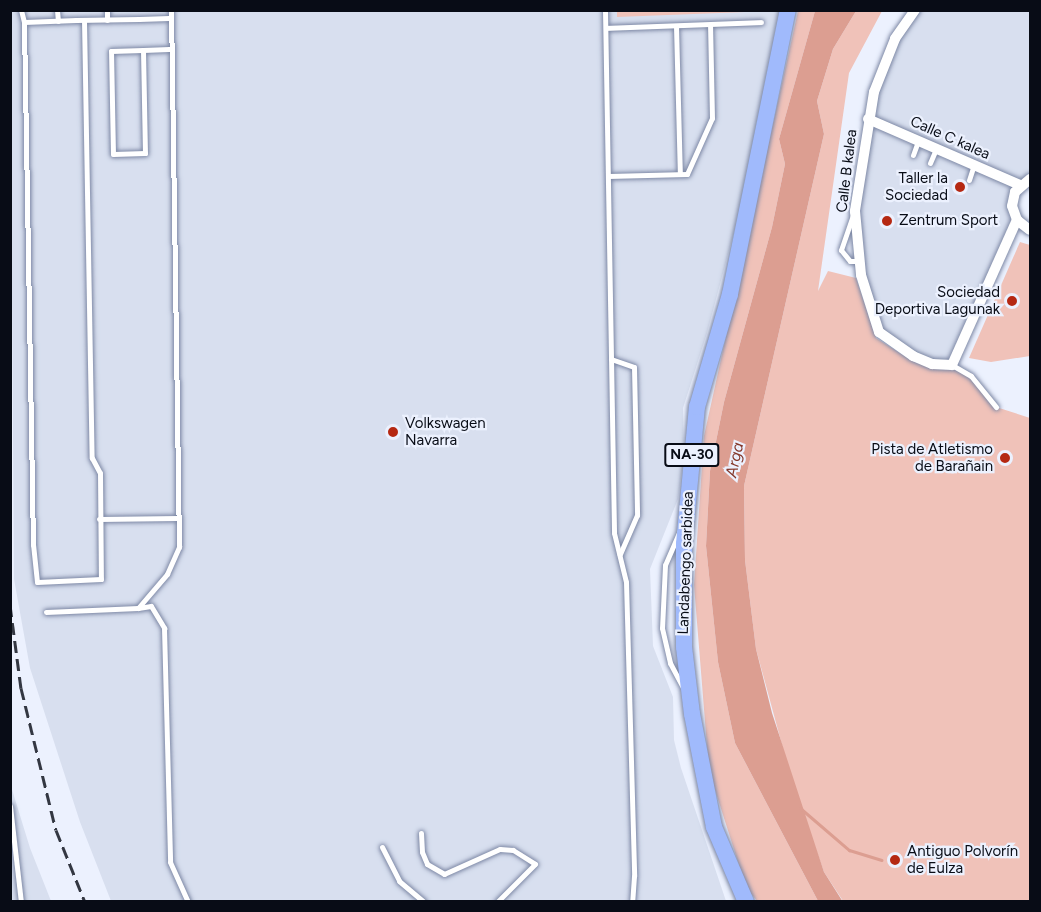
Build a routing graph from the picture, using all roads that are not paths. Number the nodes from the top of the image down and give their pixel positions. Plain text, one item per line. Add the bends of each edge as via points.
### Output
1 (21, 10) edge
2 (57, 10) edge
3 (107, 10) edge
4 (139, 10) edge
5 (171, 10) edge
6 (605, 10) edge
7 (788, 10) edge
8 (915, 10) edge
9 (169, 18) junction
10 (139, 19) junction
11 (84, 20) junction
12 (107, 20) junction
13 (58, 21) junction
14 (24, 22) junction
15 (761, 22) dead end
16 (676, 26) junction
17 (710, 26) junction
18 (606, 28) junction
19 (143, 50) junction
20 (169, 50) junction
21 (868, 119) junction
22 (918, 141) junction
23 (936, 148) junction
24 (912, 155) dead end
25 (930, 163) dead end
26 (974, 165) junction
27 (680, 174) junction
28 (608, 176) junction
29 (1030, 179) edge
30 (969, 180) dead end
31 (1020, 185) junction
32 (855, 211) junction
33 (1017, 220) junction
34 (1030, 230) edge
35 (860, 261) junction
36 (611, 359) junction
37 (952, 365) junction
38 (996, 407) dead end
39 (178, 518) junction
40 (99, 519) junction
41 (619, 556) junction
42 (138, 608) junction
43 (46, 612) dead end
44 (10, 806) edge
45 (421, 833) dead end
46 (382, 847) dead end
47 (21, 902) edge
48 (188, 902) edge
49 (424, 902) edge
50 (497, 902) edge
51 (632, 902) edge
52 (746, 902) edge

1 - 14 lane
2 - 13 lane
3 - 12 lane
4 - 10 lane
5 - 9 lane
6 - 18 lane
7 - 52 highway, Landabengo sarbidea / NA-30 via 729,294 697,407 686,522 683,624 689,695 714,827
8 - 21 street, Calle B kalea via 895,39
9 - 10 lane
9 - 20 lane
10 - 12 lane
11 - 12 lane
11 - 13 lane
11 - 40 lane via 93,458 100,473
13 - 14 lane
14 - 40 lane via 33,545 37,582 102,579
15 - 17 lane
16 - 17 lane
16 - 18 lane
16 - 27 lane
17 - 27 lane via 712,118 687,174
18 - 28 lane
19 - 19 lane via 111,51 113,154 145,153
19 - 20 lane
20 - 39 lane
21 - 22 street, Calle C kalea
21 - 32 street, Calle B kalea
22 - 23 street, Calle C kalea
22 - 24 lane
23 - 25 lane
23 - 26 street, Calle C kalea
26 - 30 lane
26 - 31 street, Calle C kalea
27 - 28 lane
28 - 36 lane
29 - 31 street
31 - 33 street via 1012,199
32 - 35 street, Calle B kalea
32 - 35 lane via 841,250 850,261
33 - 34 street
33 - 37 street
35 - 37 street, Calle B kalea via 866,297 879,332 913,356 932,364
36 - 41 lane via 614,533
36 - 41 lane via 634,366 637,515
37 - 38 lane via 971,376
39 - 40 lane
39 - 42 lane via 178,547 167,574
41 - 51 lane via 626,582
42 - 43 lane
42 - 48 lane via 151,606 164,628 170,862
44 - 47 lane
45 - 50 lane via 427,864 444,873 500,849 513,850 535,864
46 - 49 lane via 399,881

